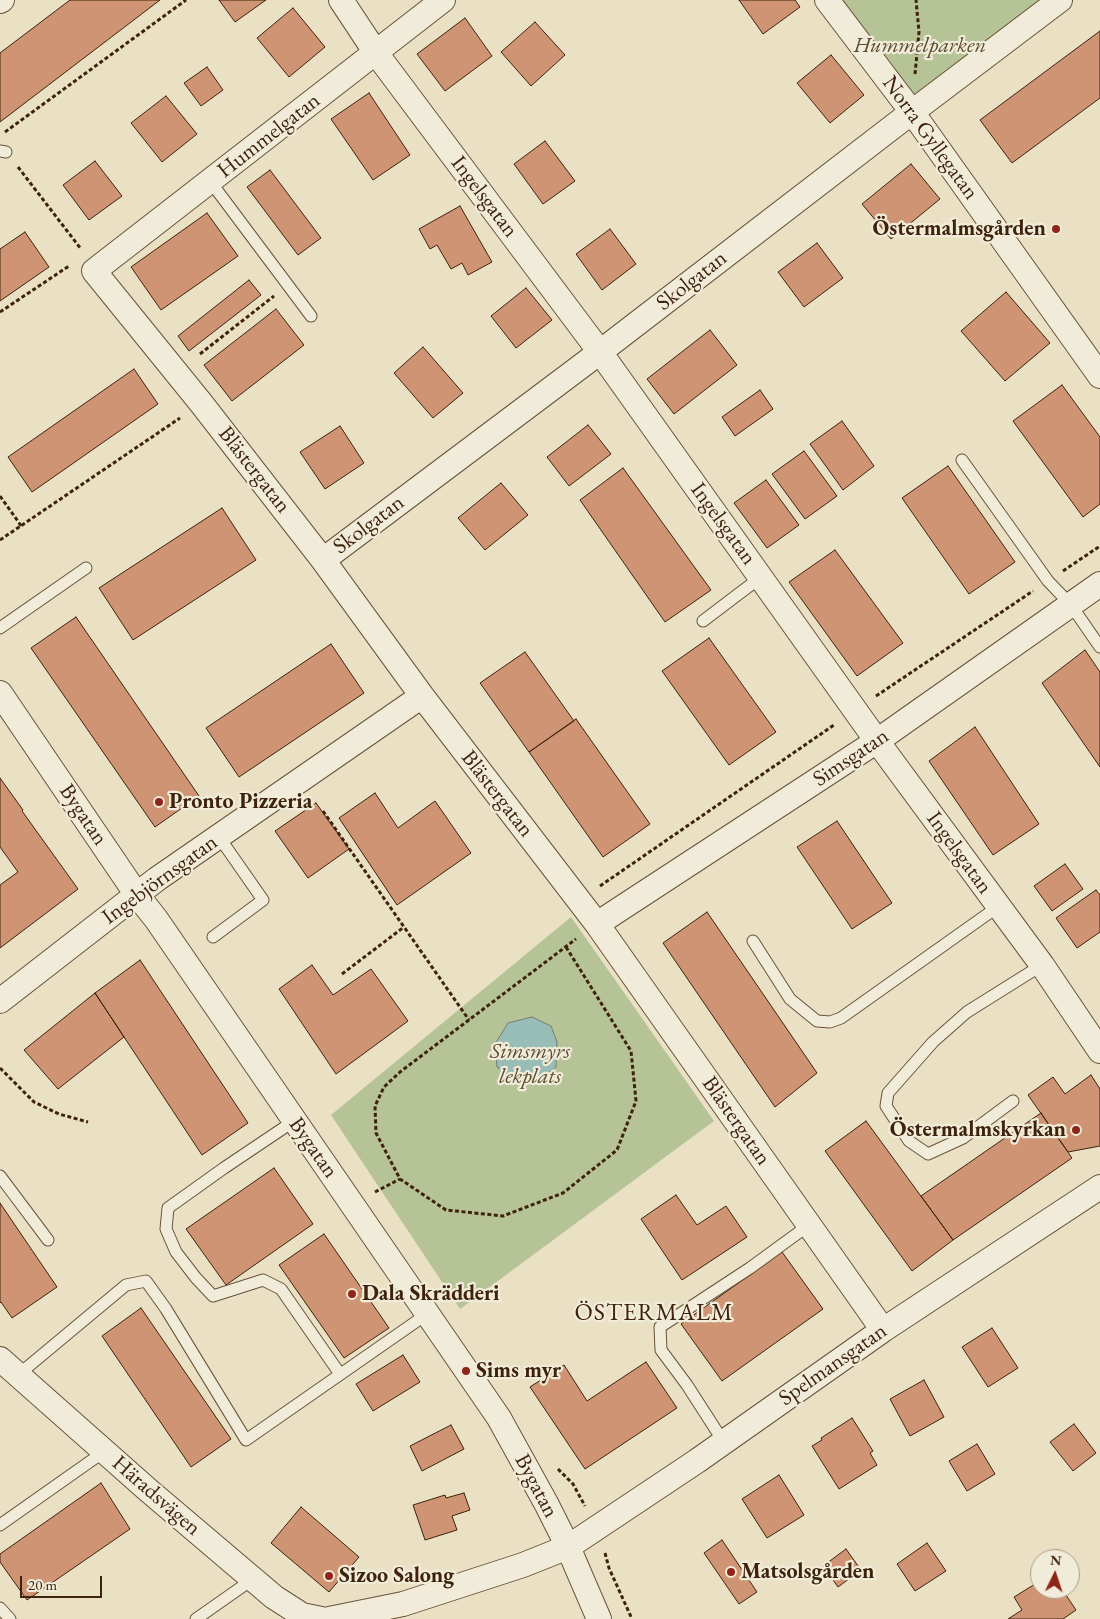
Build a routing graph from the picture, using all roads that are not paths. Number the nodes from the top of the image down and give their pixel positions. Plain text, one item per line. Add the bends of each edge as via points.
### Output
1 (341, 0) edge
2 (444, 0) edge
3 (827, 0) edge
4 (1060, 0) edge
5 (376, 53) junction
6 (912, 112) junction
7 (210, 181) junction
8 (90, 263) joint
9 (311, 316) dead end
10 (600, 352) junction
11 (1100, 376) edge
12 (962, 460) dead end
13 (323, 560) junction
14 (86, 568) dead end
15 (761, 577) junction
16 (1100, 584) edge
17 (1071, 604) junction
18 (703, 622) dead end
19 (0, 628) edge
20 (1100, 647) edge
21 (0, 693) edge
22 (422, 696) junction
23 (877, 741) junction
24 (219, 837) junction
25 (137, 895) junction
26 (998, 906) junction
27 (597, 924) junction
28 (213, 937) dead end
29 (753, 941) dead end
30 (1042, 965) junction
31 (0, 1001) edge
32 (1100, 1051) edge
33 (1013, 1101) dead end
34 (294, 1121) junction
35 (0, 1176) edge
36 (1100, 1187) edge
37 (809, 1225) junction
38 (48, 1240) dead end
39 (427, 1314) junction
40 (883, 1330) junction
41 (0, 1359) edge
42 (340, 1374) junction
43 (18, 1375) junction
44 (724, 1441) junction
45 (105, 1451) junction
46 (0, 1525) edge
47 (568, 1547) junction
48 (253, 1579) junction
49 (0, 1608) edge
50 (310, 1618) edge
51 (10, 1619) edge
52 (196, 1619) edge
53 (329, 1619) edge
54 (599, 1619) edge

1 - 5 street, Ingelsgatan
2 - 5 street, Hummelgatan
3 - 6 street, Norra Gyllegatan
4 - 6 street, Skolgatan
5 - 7 street, Hummelgatan
5 - 10 street, Ingelsgatan
6 - 10 street, Skolgatan
6 - 11 street, Norra Gyllegatan
7 - 8 street, Hummelgatan
7 - 9 lane
8 - 13 street, Blästergatan
10 - 13 street, Skolgatan
10 - 15 street, Ingelsgatan
12 - 17 lane via 1048,581
13 - 22 street, Blästergatan
14 - 19 lane
15 - 18 lane
15 - 23 street, Ingelsgatan
16 - 17 street, Simsgatan
17 - 20 lane
17 - 23 street, Simsgatan
21 - 25 street, Bygatan
22 - 24 street, Ingebjörnsgatan
22 - 27 street, Blästergatan
23 - 26 street, Ingelsgatan
23 - 27 street, Simsgatan
24 - 25 street, Ingebjörnsgatan
24 - 28 lane via 263,900
25 - 31 street, Ingebjörnsgatan
25 - 34 street, Bygatan
26 - 29 lane via 841,1018 830,1022 817,1021 790,998
26 - 30 street, Ingelsgatan
27 - 37 street, Blästergatan
30 - 32 street, Ingelsgatan
30 - 33 lane via 967,1012 933,1042 888,1093 886,1106 909,1141 928,1154 963,1138
34 - 39 street, Bygatan
34 - 42 lane via 168,1208 166,1229 176,1252 213,1296 263,1280 281,1289
35 - 38 lane
36 - 40 street, Spelmansgatan
37 - 40 street, Blästergatan
37 - 44 lane via 660,1327 661,1350
39 - 42 lane
39 - 47 street, Bygatan via 499,1418
40 - 44 street, Spelmansgatan
41 - 43 street, Häradsvägen
42 - 43 lane via 246,1440 146,1281 126,1285
43 - 45 street, Häradsvägen
44 - 47 street, Spelmansgatan
45 - 46 lane
45 - 48 street, Häradsvägen
47 - 53 street via 403,1604
47 - 54 street, Bygatan
48 - 50 street, Häradsvägen via 274,1597
48 - 52 lane
49 - 51 lane

